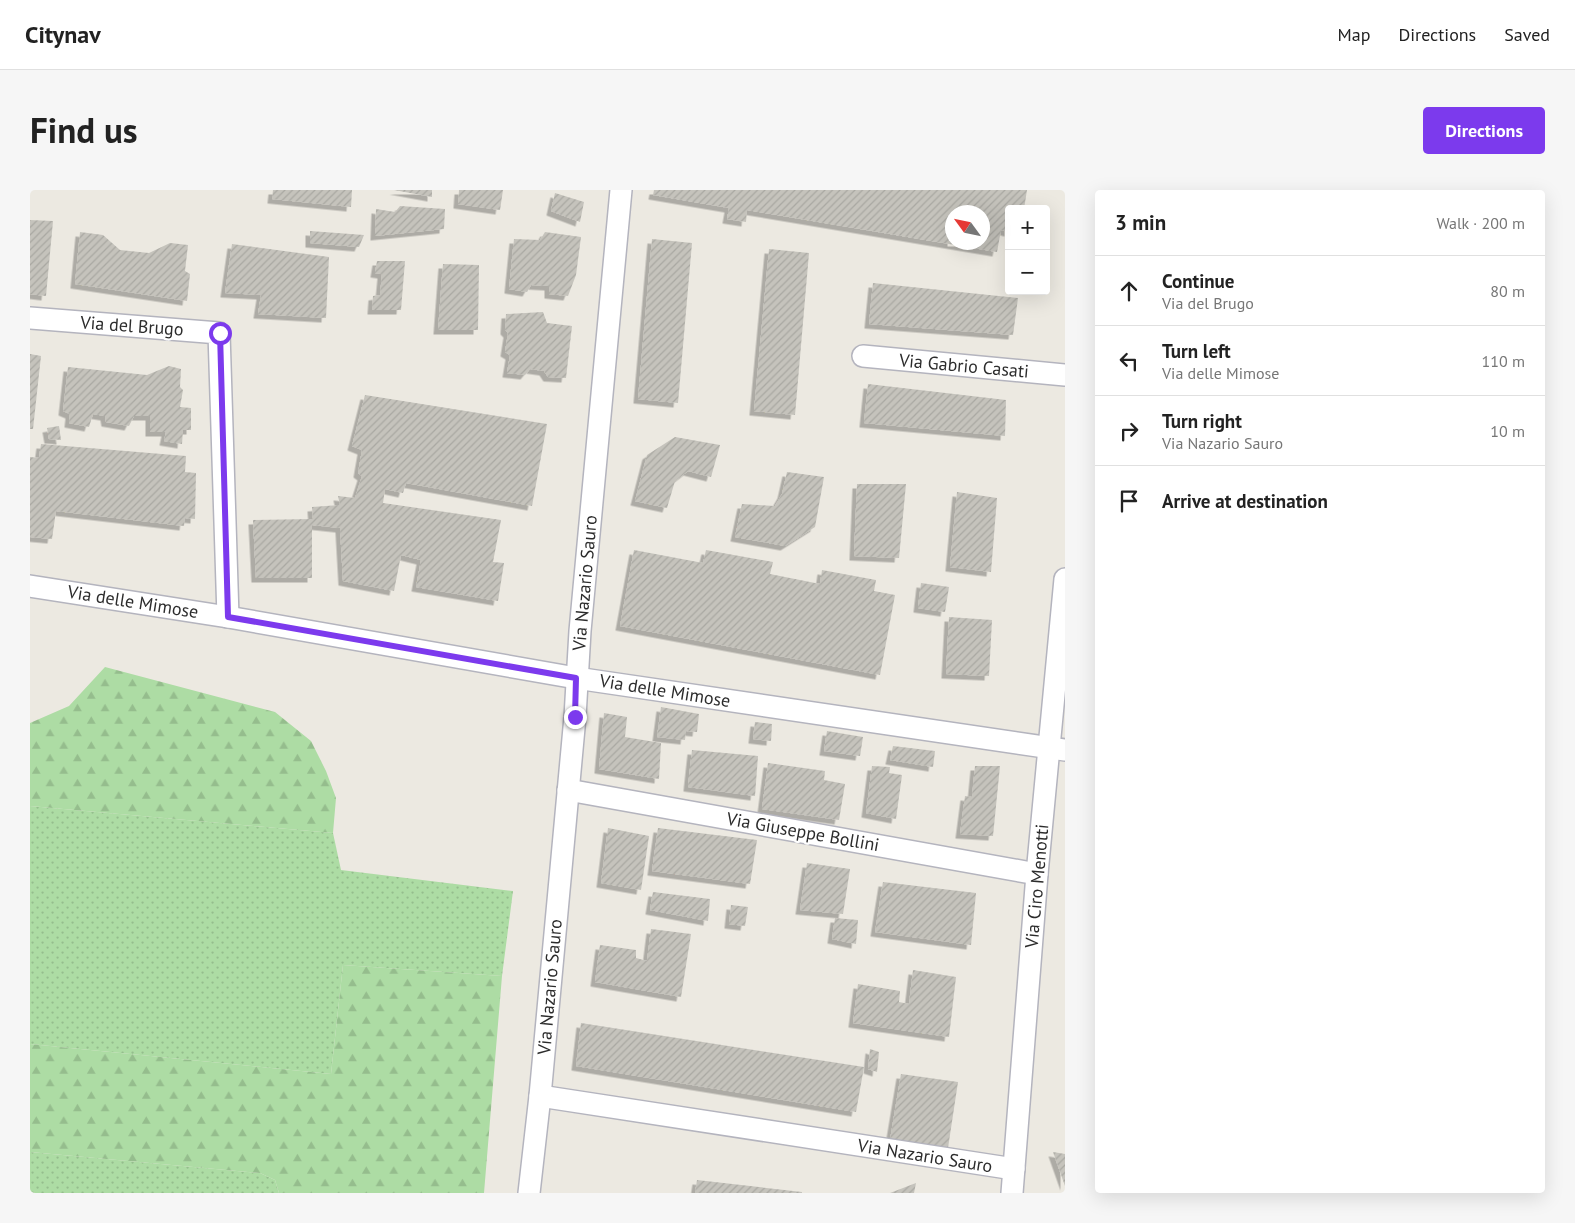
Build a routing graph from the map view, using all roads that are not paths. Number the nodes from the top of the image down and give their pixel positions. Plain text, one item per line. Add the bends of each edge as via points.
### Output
1 (621, 190) edge
2 (30, 318) edge
3 (862, 356) dead end
4 (1065, 376) edge
5 (1065, 579) edge
6 (30, 586) edge
7 (228, 617) junction
8 (576, 678) junction
9 (1057, 750) edge
10 (568, 790) junction
11 (1037, 874) junction
12 (540, 1096) junction
13 (1014, 1169) junction
14 (529, 1193) edge
15 (1012, 1193) edge

1 - 8 street, Via Nazario Sauro
2 - 7 street, Via del Brugo via 220,333
3 - 4 street, Via Gabrio Casati
5 - 9 street, Via Ciro Menotti
6 - 7 street, Via delle Mimose
7 - 8 street, Via delle Mimose
8 - 9 street, Via delle Mimose
8 - 10 street, Via Nazario Sauro
9 - 11 street, Via Ciro Menotti
10 - 11 street, Via Giuseppe Bollini
10 - 12 street, Via Nazario Sauro
11 - 13 street, Via Ciro Menotti
12 - 13 street, Via Nazario Sauro
12 - 14 street, Via Nazario Sauro
13 - 15 street, Via Ciro Menotti

